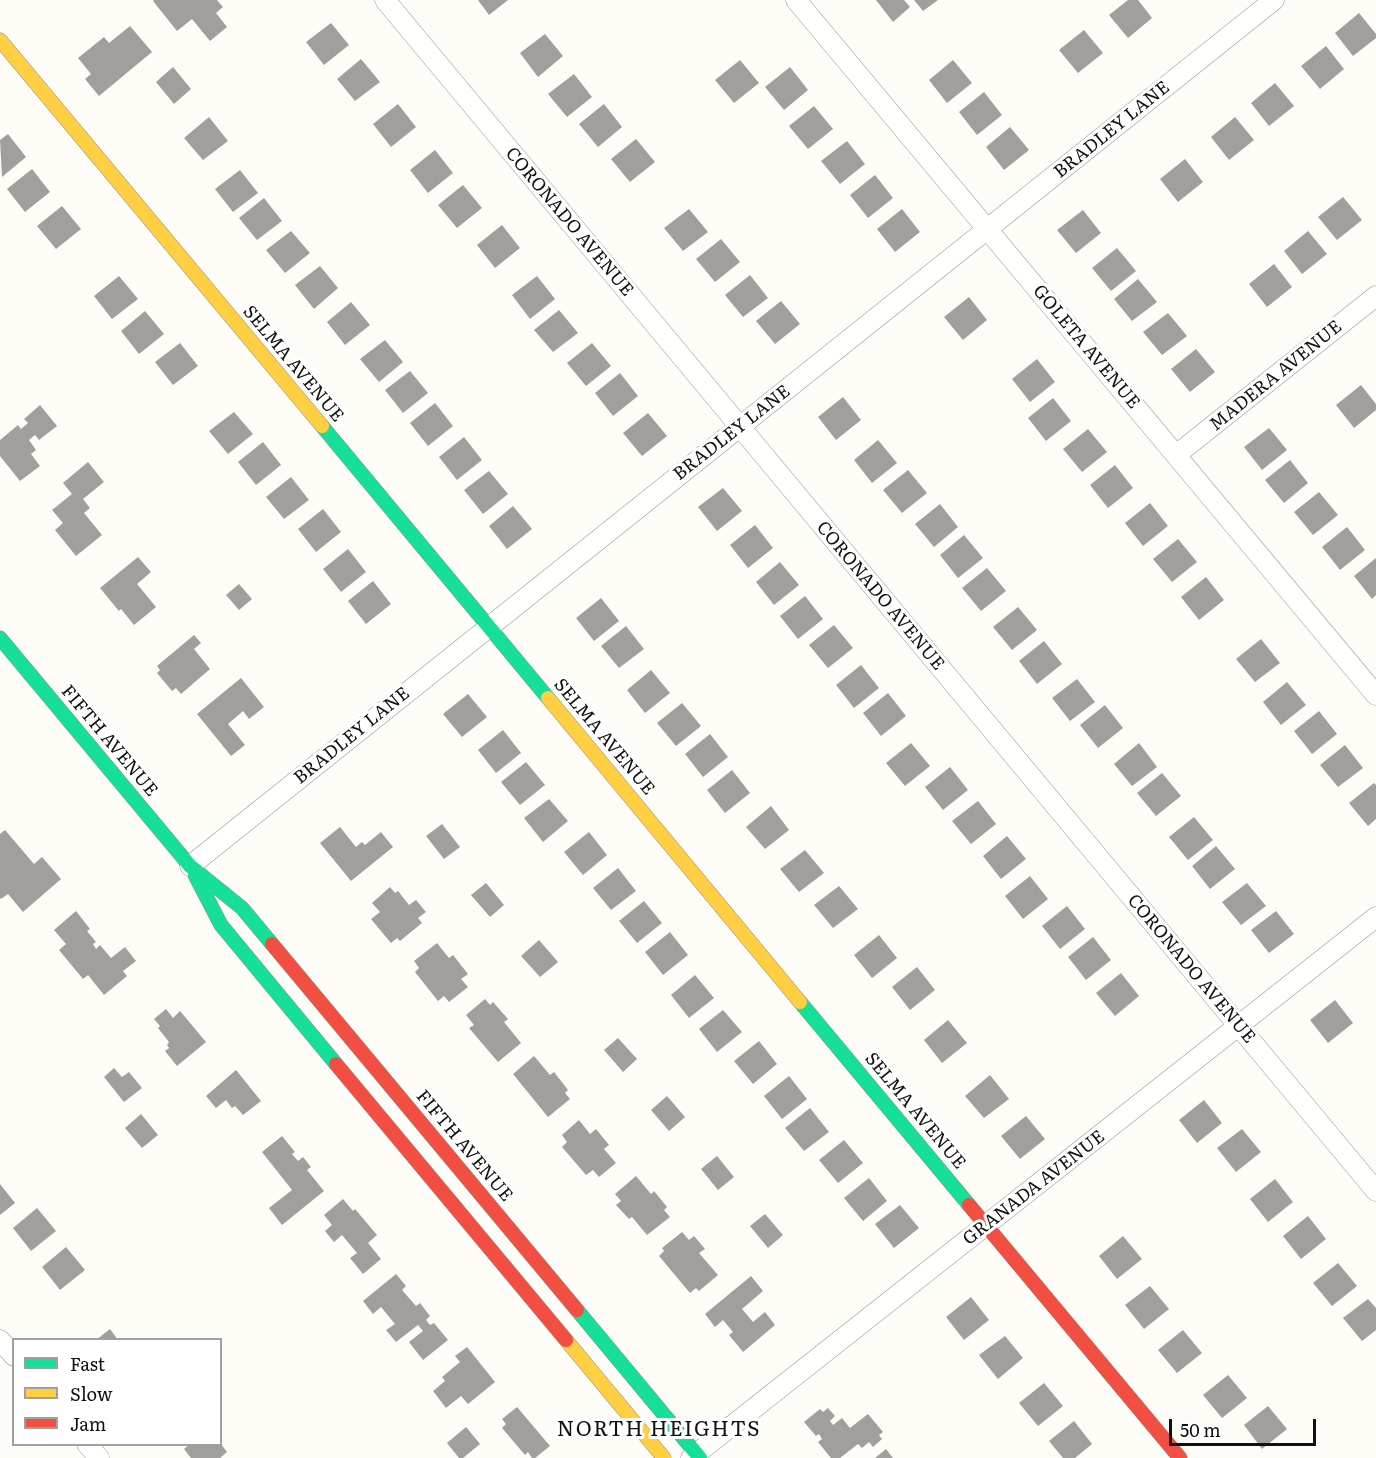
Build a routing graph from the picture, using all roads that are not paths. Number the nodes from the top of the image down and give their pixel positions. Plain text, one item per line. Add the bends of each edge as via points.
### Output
1 (385, 0) edge
2 (796, 0) edge
3 (1274, 0) edge
4 (0, 40) edge
5 (987, 229) junction
6 (1376, 296) edge
7 (740, 427) junction
8 (1176, 454) junction
9 (489, 627) junction
10 (0, 638) edge
11 (1374, 689) edge
12 (190, 866) junction
13 (1376, 918) edge
14 (1239, 1026) junction
15 (1376, 1191) edge
16 (987, 1225) junction
17 (89, 1446) edge
18 (696, 1456) edge
19 (99, 1458) edge
20 (664, 1458) edge
21 (1180, 1458) edge

1 - 7 street, CORONADO AVENUE
2 - 5 street, GOLETA AVENUE
3 - 5 street, BRADLEY LANE
4 - 9 street, SELMA AVENUE
5 - 7 street, BRADLEY LANE
5 - 8 street, GOLETA AVENUE
6 - 8 street, MADERA AVENUE
7 - 9 street, BRADLEY LANE
7 - 14 street, CORONADO AVENUE
8 - 11 street, GOLETA AVENUE
9 - 12 street, BRADLEY LANE
9 - 16 street, SELMA AVENUE
10 - 12 street, FIFTH AVENUE
12 - 18 street, FIFTH AVENUE via 242,908
12 - 20 street, FIFTH AVENUE via 221,925
13 - 14 street, GRANADA AVENUE
14 - 15 street, CORONADO AVENUE
14 - 16 street, GRANADA AVENUE
16 - 18 street, GRANADA AVENUE
16 - 21 street, SELMA AVENUE
17 - 19 street

